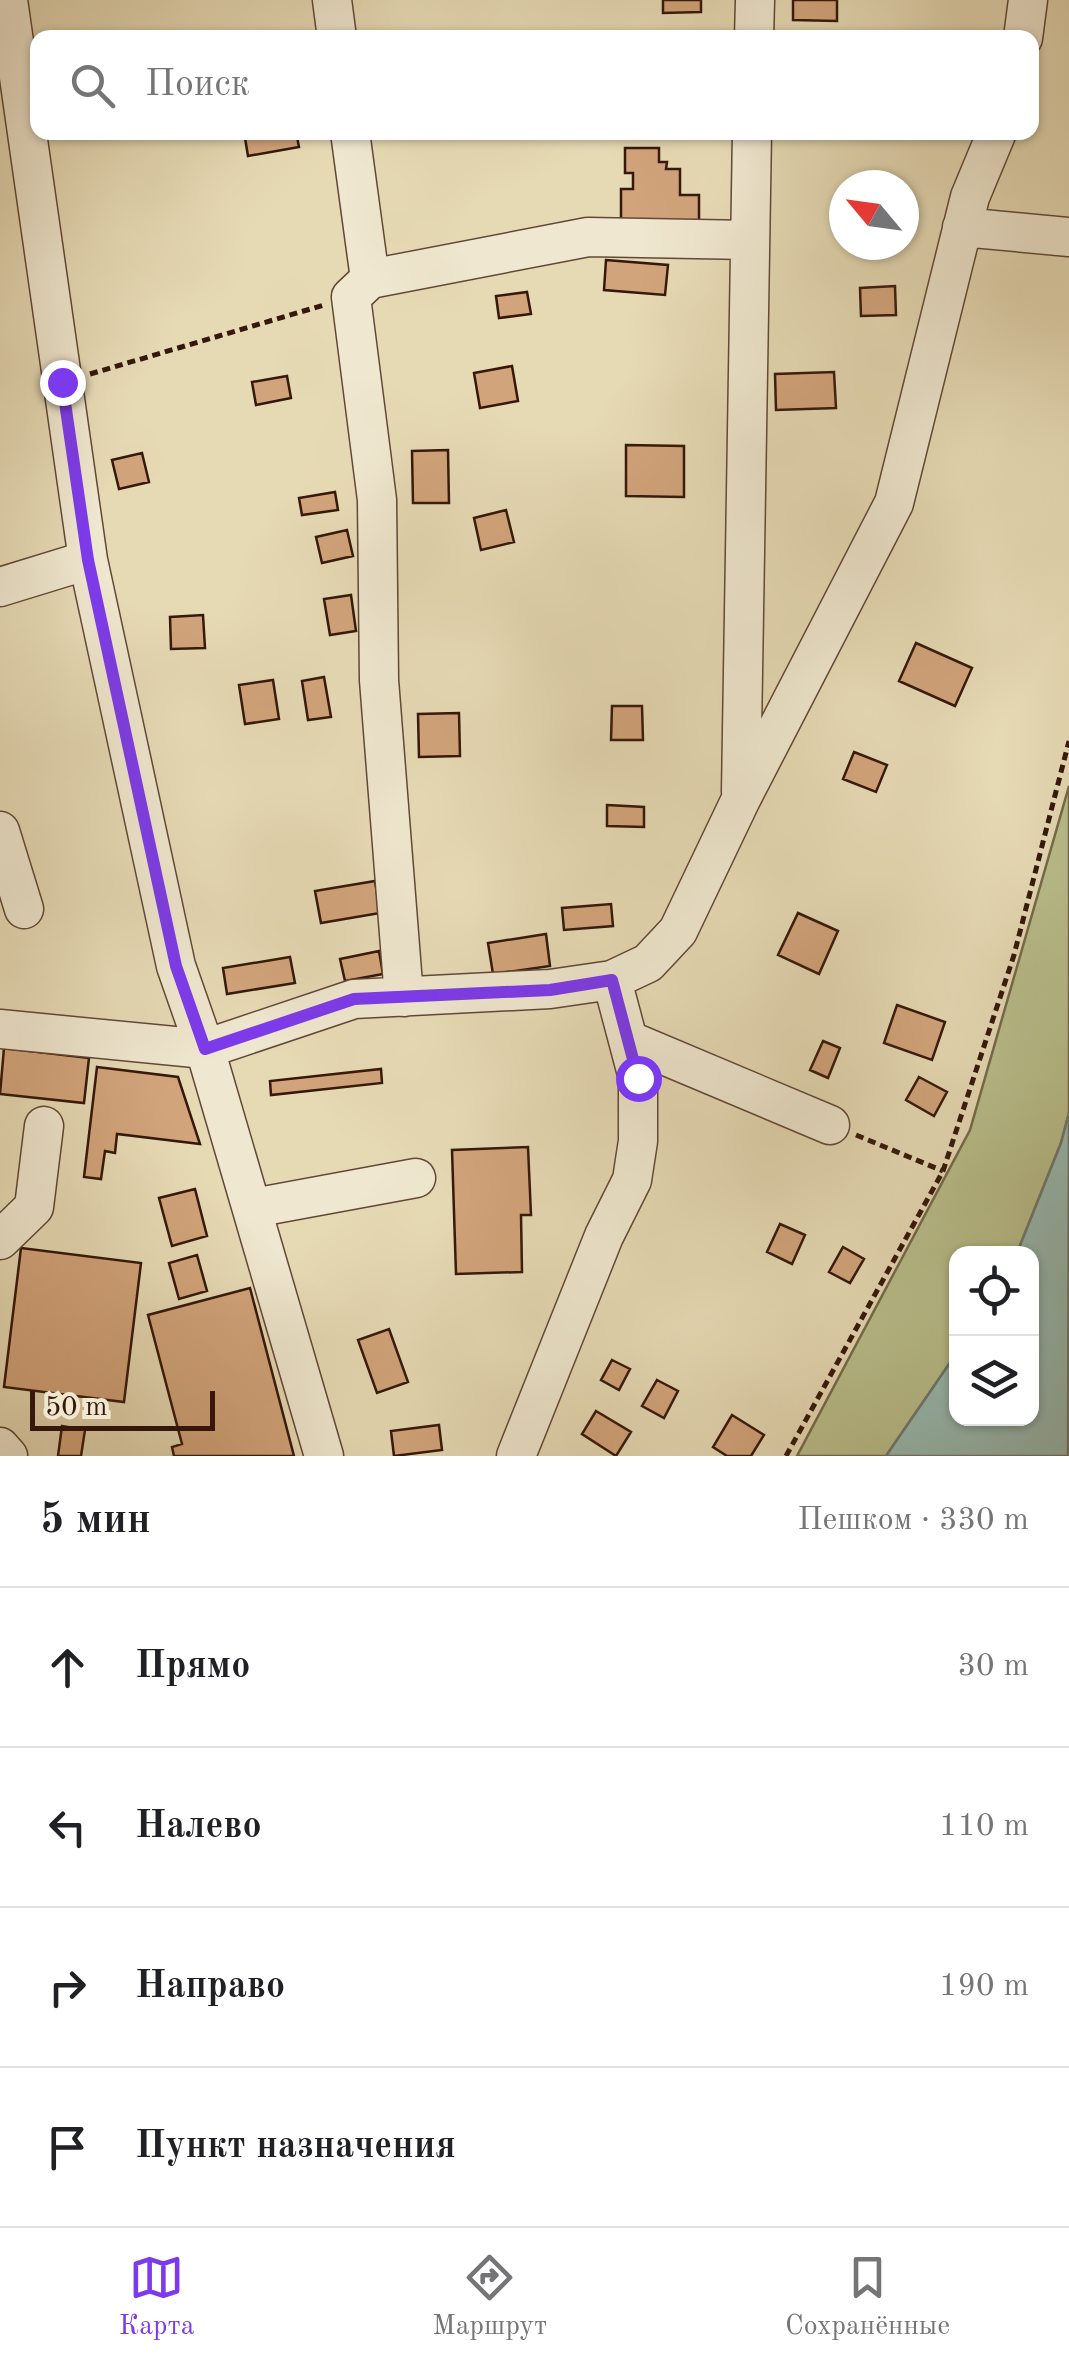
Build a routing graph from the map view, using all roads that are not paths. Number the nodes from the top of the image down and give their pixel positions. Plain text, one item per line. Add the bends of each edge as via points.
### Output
1 (8, 0) edge
2 (332, 0) edge
3 (755, 0) edge
4 (1028, 0) edge
5 (336, 30) edge
6 (754, 30) edge
7 (1024, 30) edge
8 (351, 140) edge
9 (752, 140) edge
10 (993, 140) edge
11 (962, 226) junction
12 (1069, 237) edge
13 (750, 240) junction
14 (361, 288) junction
15 (88, 560) junction
16 (0, 587) edge
17 (741, 799) junction
18 (0, 831) edge
19 (24, 909) dead end
20 (612, 980) junction
21 (404, 997) junction
22 (0, 1028) edge
23 (628, 1040) junction
24 (205, 1049) junction
25 (830, 1124) road end
26 (44, 1126) dead end
27 (416, 1178) dead end
28 (253, 1208) junction
29 (0, 1240) edge
30 (0, 1447) edge
31 (8, 1456) edge
32 (324, 1456) edge
33 (516, 1456) edge

1 - 15 street
2 - 5 street
3 - 6 street
4 - 7 street
8 - 14 street
9 - 13 street
10 - 11 street
11 - 12 street
11 - 17 street via 894,503
13 - 14 street via 588,236
13 - 17 street
14 - 21 street via 377,500 378,680
15 - 16 street
15 - 24 street via 176,966
17 - 20 street via 678,931 648,963
18 - 19 street
20 - 21 street
20 - 23 street
21 - 24 street via 354,999
22 - 24 street
23 - 25 street
23 - 33 street via 638,1078 632,1180
24 - 28 street
26 - 29 street via 34,1208
27 - 28 street
28 - 32 street
30 - 31 street

